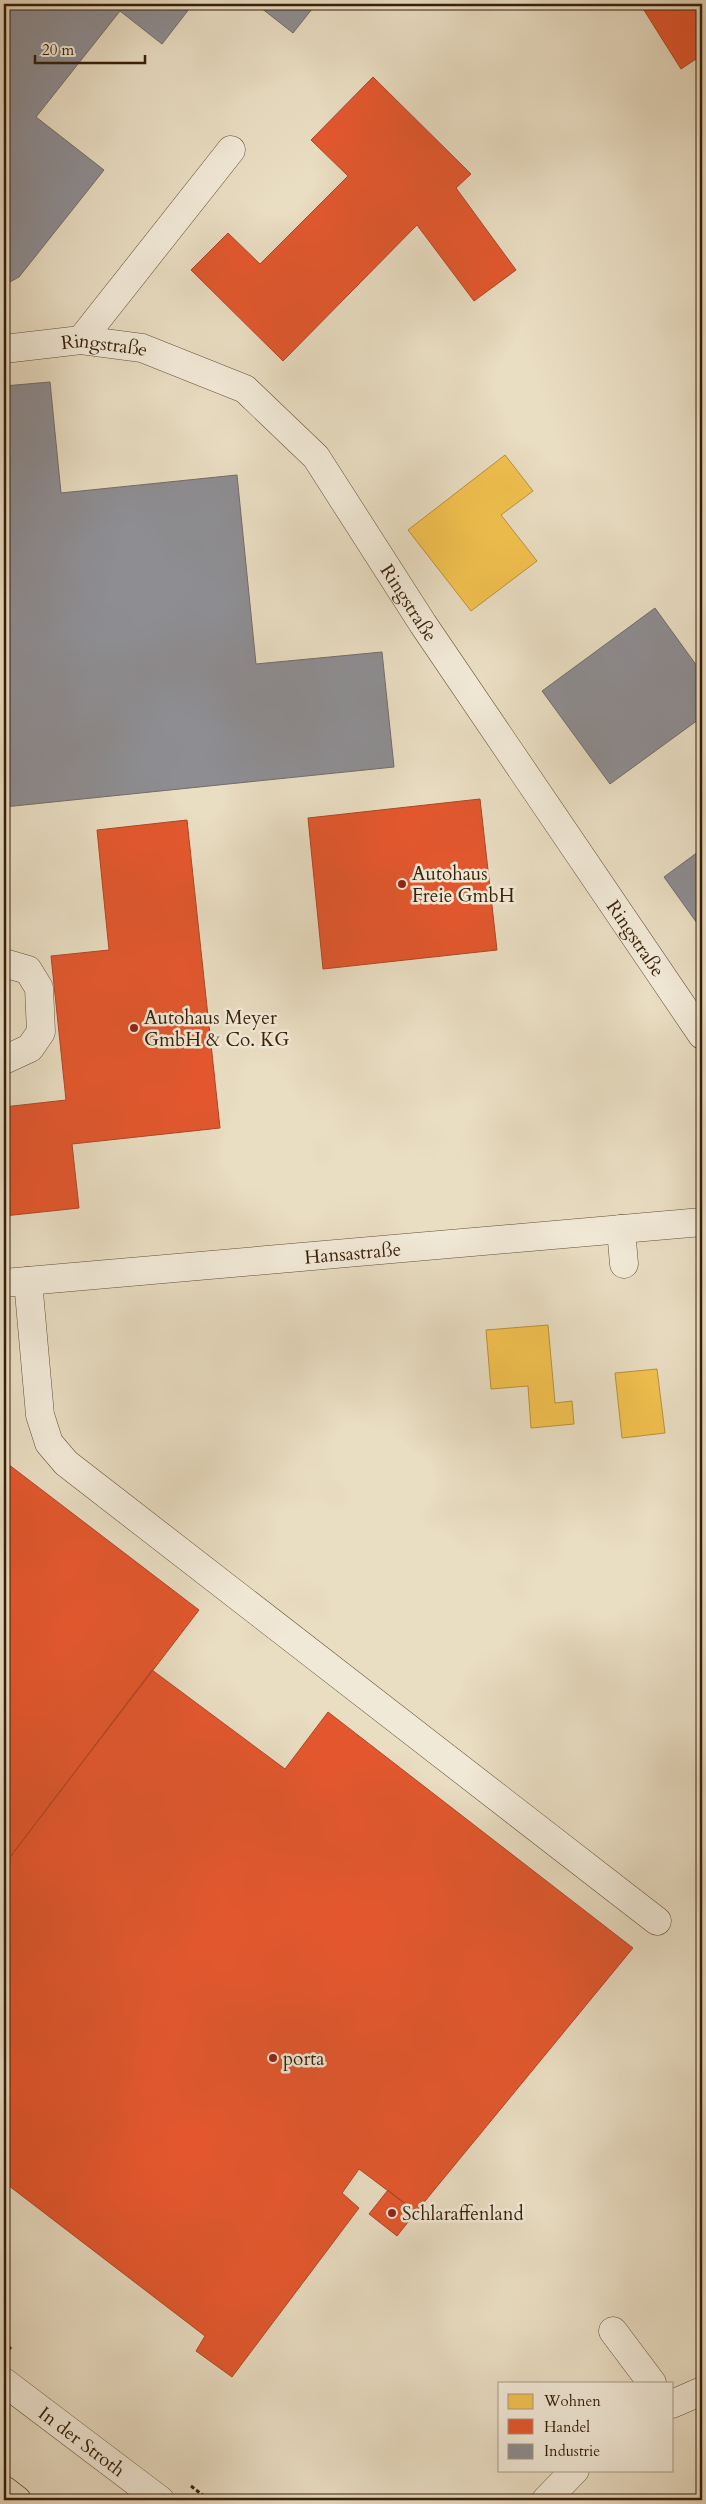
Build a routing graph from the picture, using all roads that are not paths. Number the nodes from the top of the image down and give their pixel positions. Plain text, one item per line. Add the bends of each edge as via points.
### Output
1 (231, 150) dead end
2 (81, 340) junction
3 (4, 349) edge
4 (4, 963) edge
5 (702, 1034) edge
6 (4, 1060) edge
7 (702, 1222) edge
8 (621, 1229) junction
9 (624, 1264) dead end
10 (16, 1282) edge
11 (657, 1921) dead end
12 (613, 2331) dead end
13 (4, 2382) edge
14 (651, 2382) edge
15 (702, 2391) edge
16 (674, 2403) edge
17 (573, 2472) edge
18 (4, 2490) edge
19 (17, 2500) edge
20 (160, 2500) edge
21 (546, 2500) edge

1 - 2 street
2 - 3 street, Ringstraße
2 - 5 street, Ringstraße via 142,348 245,389 316,457 423,624
4 - 6 street via 28,970 39,988 41,1032 30,1048
7 - 8 street, Hansastraße
8 - 9 street
8 - 10 street, Hansastraße
10 - 11 street via 40,1415 49,1443 66,1463
12 - 14 street
13 - 20 street, In der Stroth
15 - 16 street
17 - 21 street
18 - 19 highway

